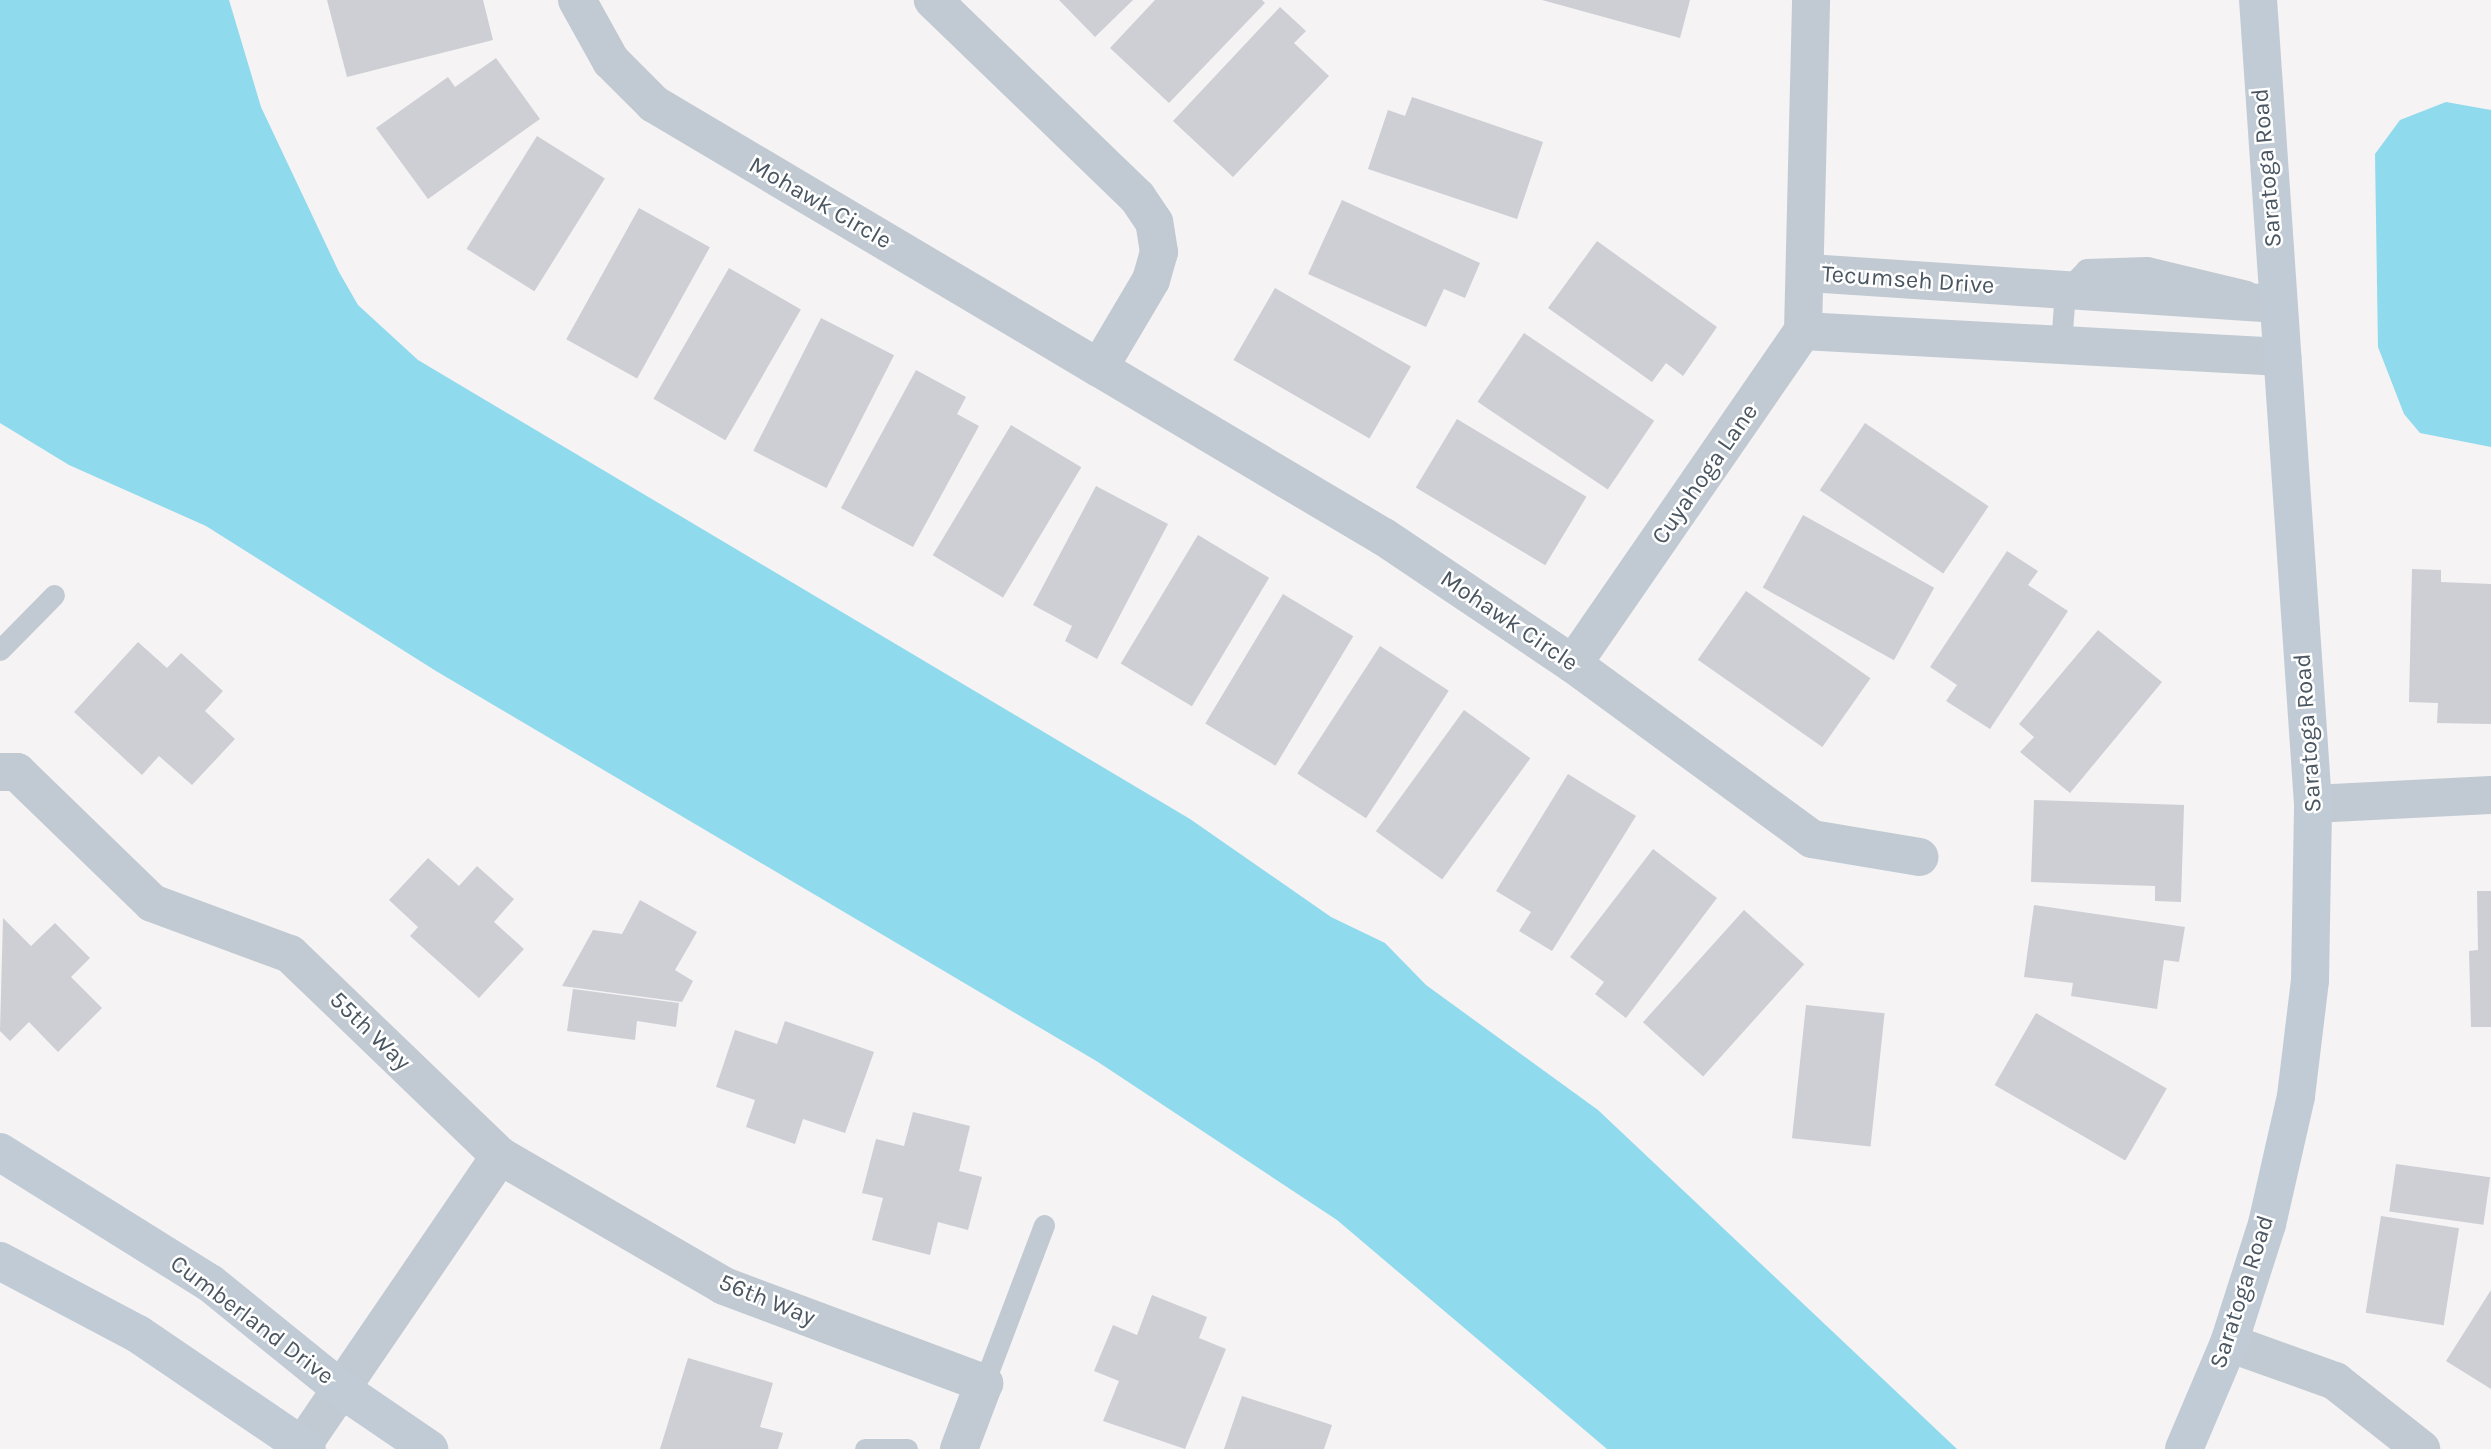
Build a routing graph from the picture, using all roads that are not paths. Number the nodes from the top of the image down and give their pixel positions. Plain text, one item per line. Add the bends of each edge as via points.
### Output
1 (577, 0) edge
2 (933, 0) edge
3 (1811, 0) edge
4 (2258, 0) edge
5 (1809, 273) junction
6 (2065, 291) junction
7 (2278, 304) junction
8 (1804, 331) junction
9 (2062, 345) junction
10 (2282, 357) junction
11 (1100, 368) junction
12 (54, 595) dead end
13 (0, 650) edge
14 (1573, 664) junction
15 (0, 772) edge
16 (2491, 795) edge
17 (2313, 804) junction
18 (1919, 857) dead end
19 (0, 1152) edge
20 (500, 1156) junction
21 (1044, 1225) dead end
22 (0, 1261) edge
23 (2229, 1343) junction
24 (985, 1383) junction
25 (341, 1388) junction
26 (303, 1448) edge
27 (429, 1449) edge
28 (865, 1449) edge
29 (907, 1449) edge
30 (959, 1449) edge
31 (2184, 1449) edge
32 (2421, 1449) edge

1 - 11 street, Mohawk Circle via 611,61 654,104
2 - 11 street via 1137,197 1154,222 1158,252 1151,280
3 - 5 street, Tecumseh Drive
4 - 7 street, Saratoga Road
5 - 6 street, Tecumseh Drive
5 - 8 street, Cuyahoga Lane
6 - 7 street, Tecumseh Drive
6 - 9 lane
7 - 10 street, Saratoga Road
8 - 9 street
8 - 14 street, Cuyahoga Lane
9 - 10 street
10 - 17 street, Saratoga Road
11 - 14 street, Mohawk Circle via 1384,537
12 - 13 lane
14 - 18 street, Mohawk Circle via 1812,839
15 - 20 street, 55th Way via 17,772 152,903 290,954
16 - 17 street
17 - 23 street, Saratoga Road via 2310,980 2296,1096 2267,1224
19 - 25 street, Cumberland Drive via 210,1283
20 - 24 street, 56th Way via 724,1286
20 - 25 street
21 - 24 lane
22 - 26 street via 138,1334
23 - 31 street, Saratoga Road
23 - 32 street via 2335,1381
24 - 30 street
25 - 26 street
25 - 27 street, Cumberland Drive
28 - 29 lane

